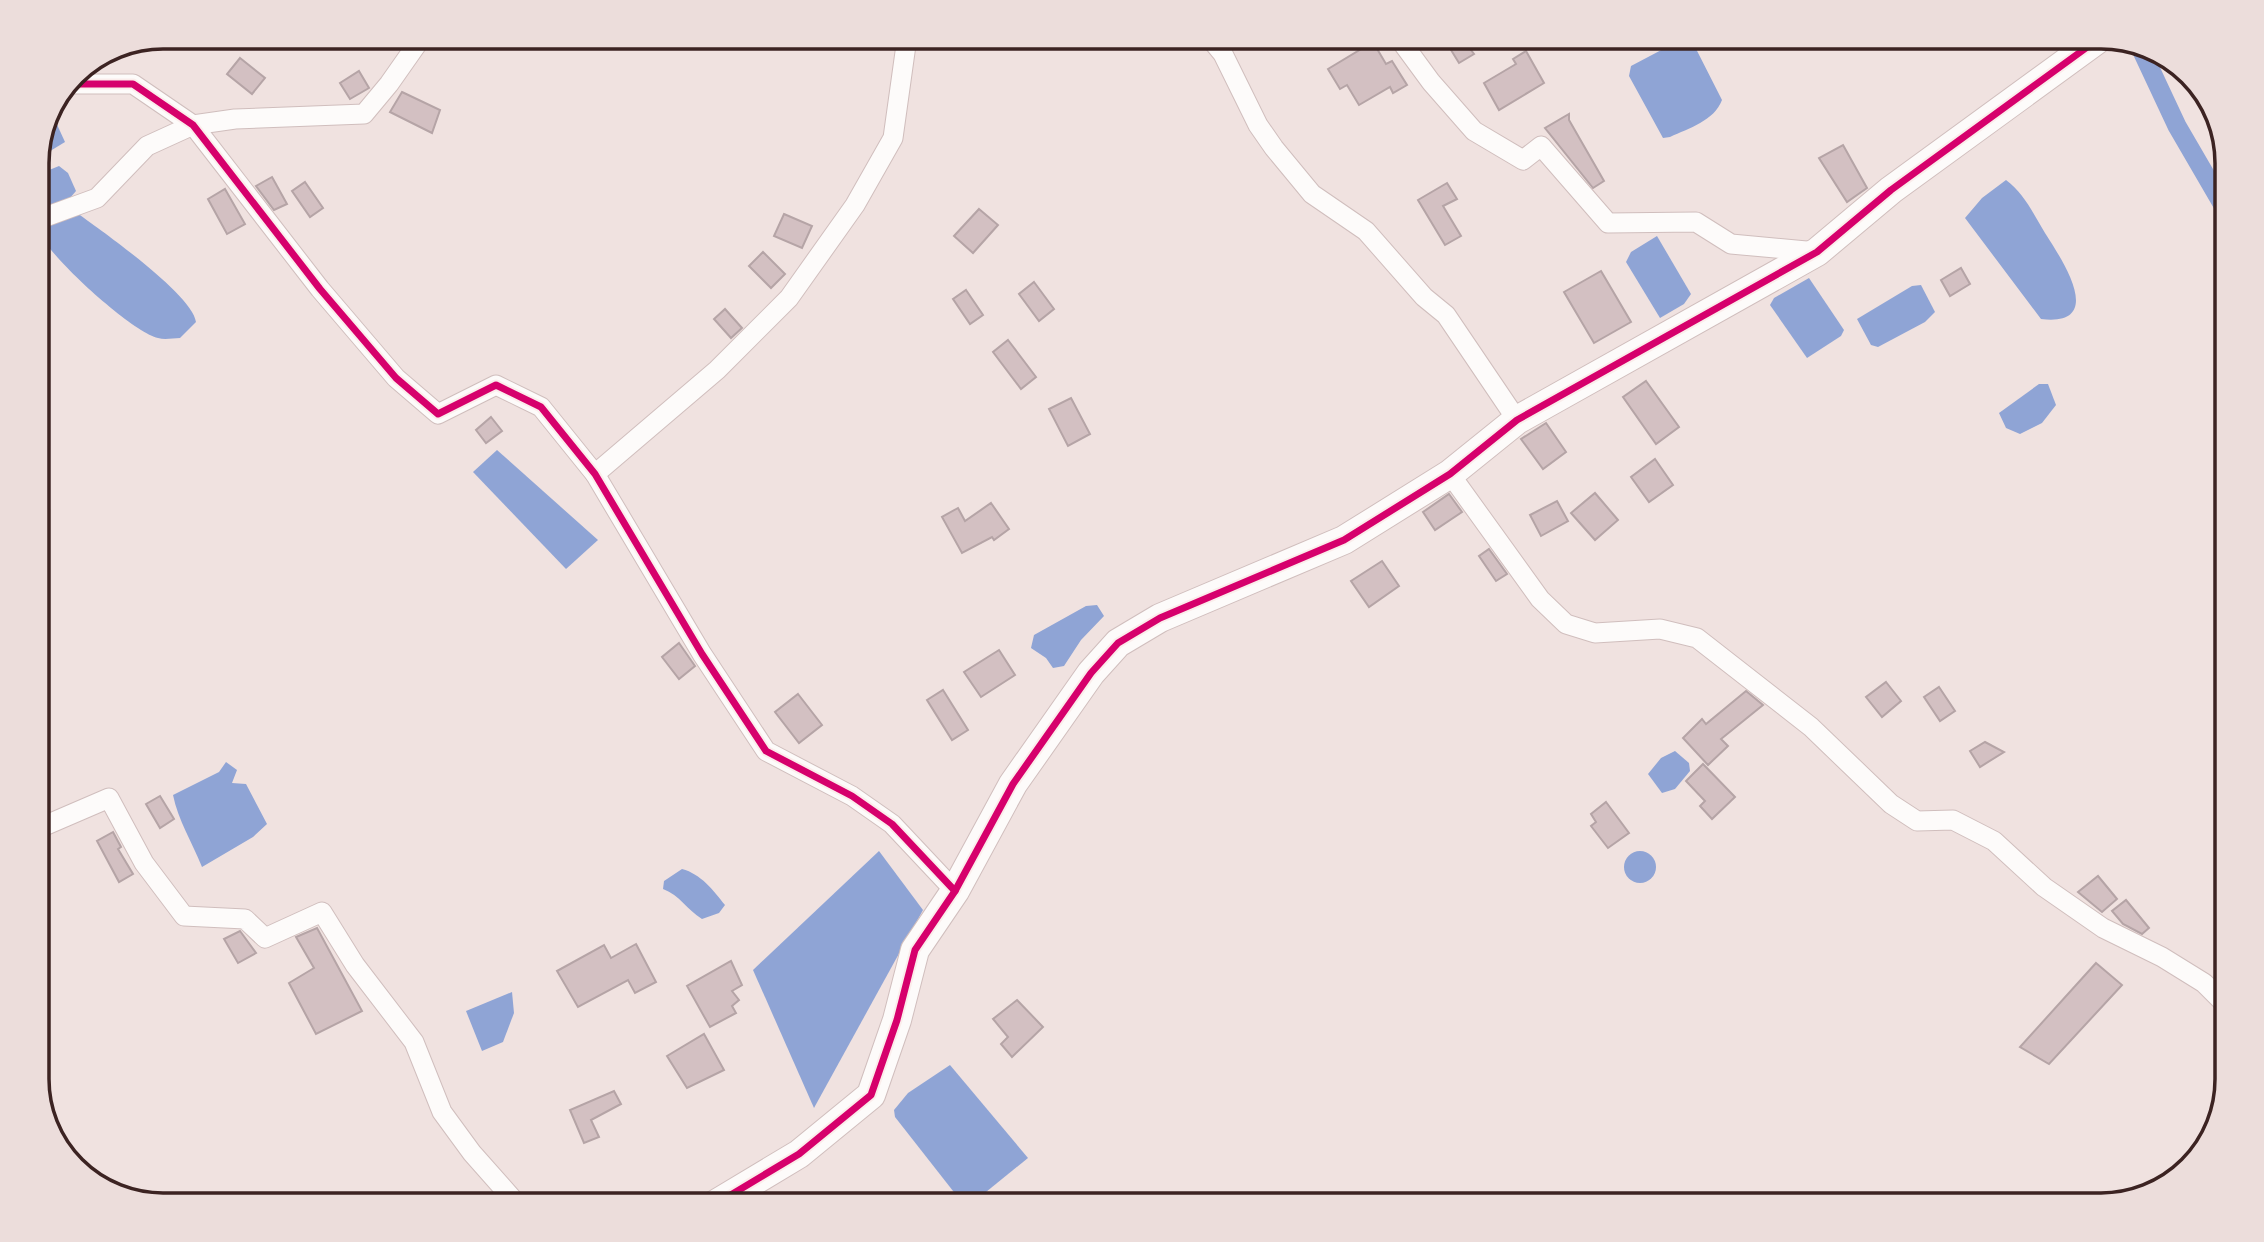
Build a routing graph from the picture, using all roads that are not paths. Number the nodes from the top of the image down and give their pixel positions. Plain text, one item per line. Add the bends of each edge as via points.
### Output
1 (414, 49) edge
2 (905, 49) edge
3 (1219, 49) edge
4 (1407, 49) edge
5 (2082, 49) edge
6 (82, 84) edge
7 (193, 125) junction
8 (49, 216) edge
9 (1817, 252) junction
10 (1517, 420) junction
11 (595, 474) junction
12 (1450, 474) junction
13 (49, 824) edge
14 (955, 891) junction
15 (2215, 994) edge
16 (507, 1193) edge
17 (734, 1193) edge

1 - 7 street via 363,114
2 - 11 street via 893,138 848,216 789,298 717,370
3 - 10 street via 1274,148 1312,194 1366,231 1424,297 1446,315
4 - 9 street via 1474,131 1523,160 1541,146 1608,223 1696,222 1731,244
5 - 9 street via 1891,190
6 - 7 street via 133,84
7 - 8 street via 147,146 97,198
7 - 11 street via 320,289 407,387 438,414 496,385 541,407
9 - 10 street
10 - 12 street
11 - 14 street via 765,751 852,796 891,824
12 - 14 street via 1344,540 1160,618 1118,643 1091,673 1013,784
12 - 15 street via 1540,599 1566,624 1595,633 1660,629 1697,638 1811,727 1891,804 1917,821 1953,820 1994,841 2044,887
13 - 16 street via 109,799 144,863 184,916 245,919 265,938 322,912 355,965 414,1042 442,1112
14 - 17 street via 915,950 871,1095 799,1154

